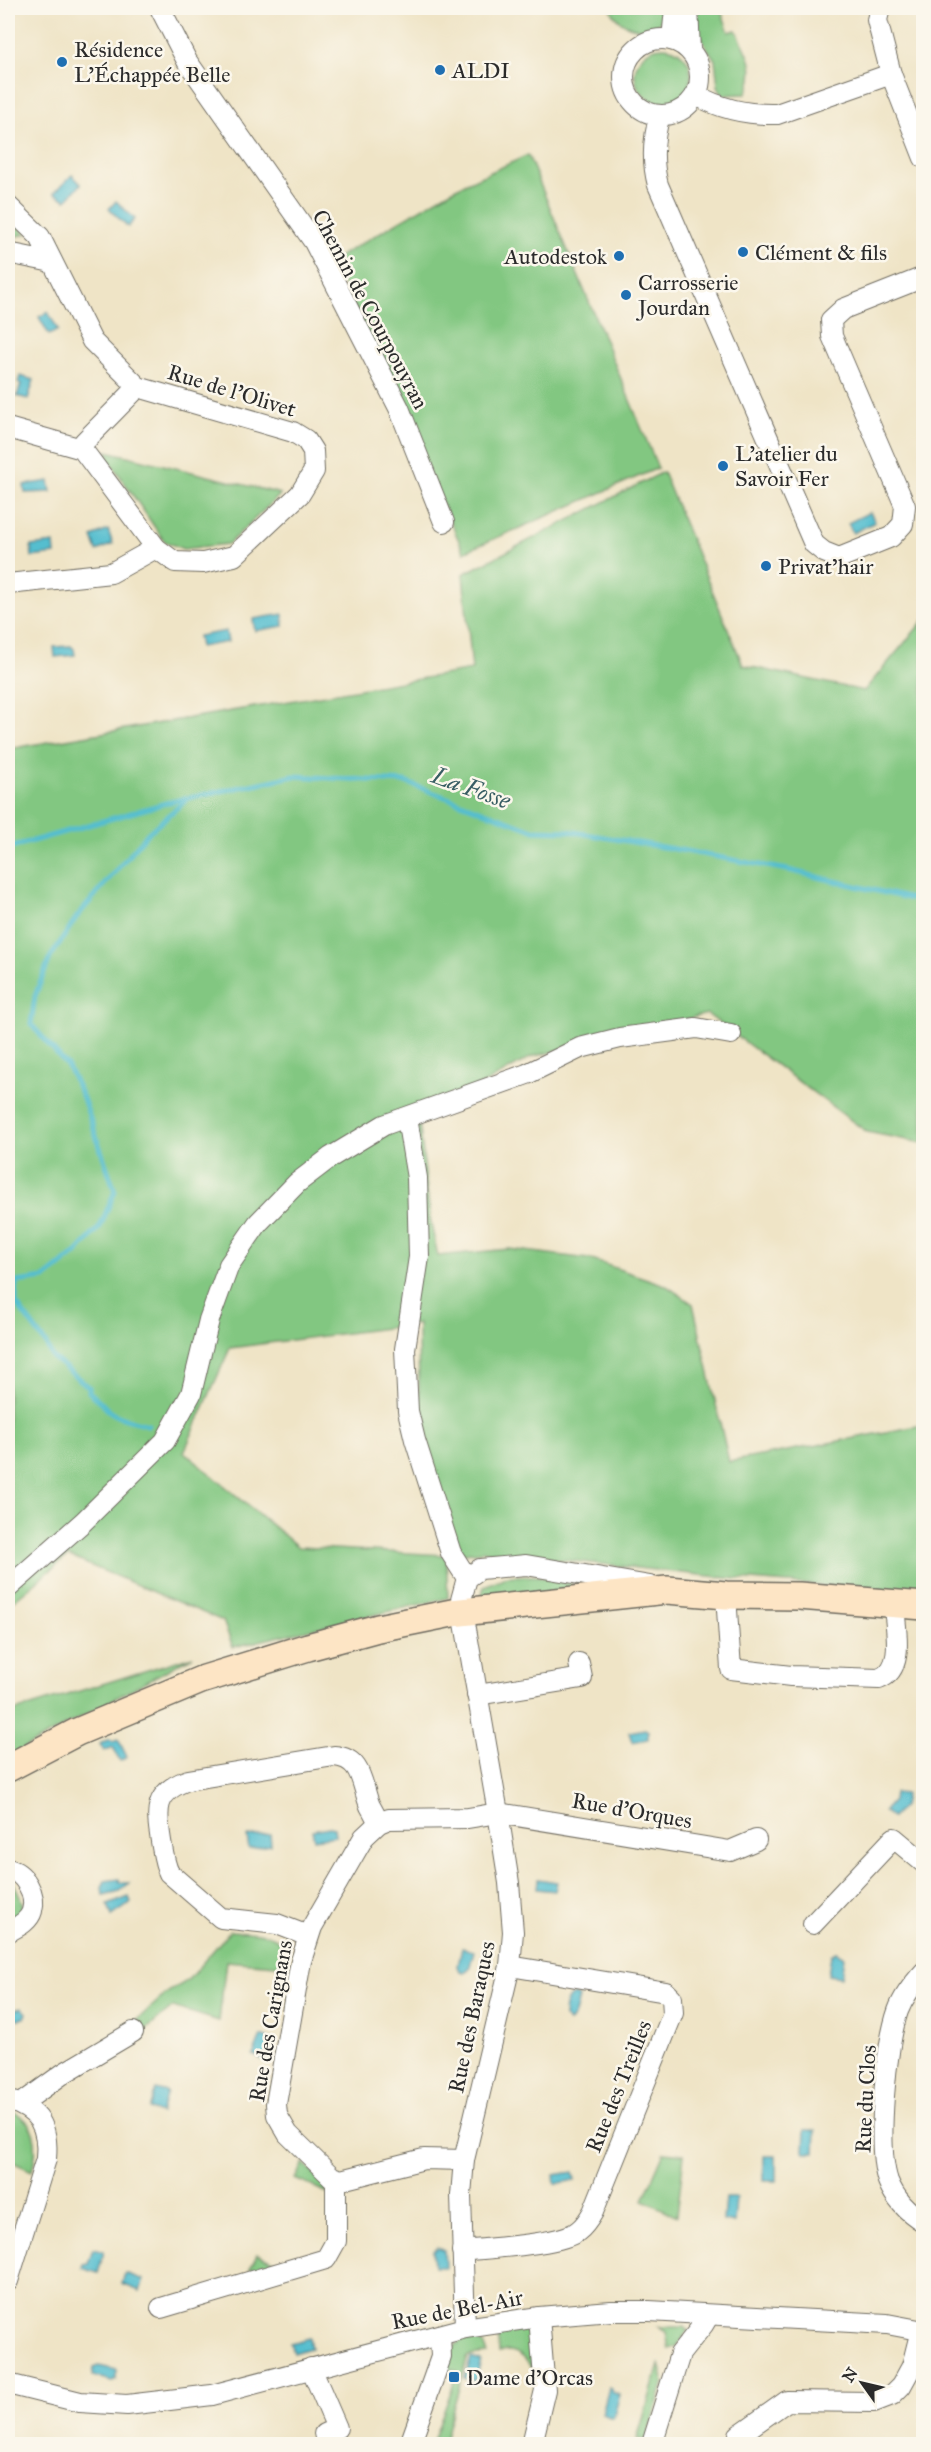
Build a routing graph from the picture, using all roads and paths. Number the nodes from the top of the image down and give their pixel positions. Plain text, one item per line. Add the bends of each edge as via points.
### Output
1 (160, 8) edge
2 (675, 8) edge
3 (688, 8) edge
4 (880, 8) edge
5 (672, 40) junction
6 (690, 50) junction
7 (891, 74) junction
8 (696, 94) junction
9 (660, 115) junction
10 (924, 158) edge
11 (8, 206) edge
12 (8, 253) edge
13 (52, 262) junction
14 (924, 277) edge
15 (138, 387) junction
16 (8, 428) edge
17 (82, 449) junction
18 (444, 522) dead end
19 (156, 548) junction
20 (8, 584) edge
21 (731, 1034) dead end
22 (407, 1118) junction
23 (467, 1578) junction
24 (8, 1588) edge
25 (667, 1590) junction
26 (726, 1595) junction
27 (894, 1605) junction
28 (924, 1606) edge
29 (462, 1611) junction
30 (582, 1678) dead end
31 (477, 1695) junction
32 (8, 1768) edge
33 (498, 1813) junction
34 (379, 1823) junction
35 (756, 1840) dead end
36 (924, 1863) edge
37 (8, 1869) edge
38 (813, 1924) dead end
39 (8, 1932) edge
40 (308, 1936) junction
41 (510, 1966) junction
42 (924, 1972) edge
43 (133, 2032) dead end
44 (14, 2102) edge
45 (464, 2160) junction
46 (336, 2179) junction
47 (924, 2222) edge
48 (462, 2252) junction
49 (8, 2281) edge
50 (161, 2308) dead end
51 (709, 2315) junction
52 (539, 2318) junction
53 (465, 2328) junction
54 (922, 2331) edge
55 (440, 2335) junction
56 (311, 2368) junction
57 (8, 2384) edge
58 (324, 2434) dead end
59 (739, 2435) dead end
60 (410, 2445) edge
61 (532, 2445) edge
62 (652, 2445) edge

1 - 18 street, Chemin de Courpouyran via 187,61 314,242 399,408
2 - 5 street
3 - 6 street
4 - 7 street via 877,20
5 - 6 street
5 - 9 street via 659,39 636,49 627,61 624,76 634,103 646,112
6 - 8 street via 700,73
7 - 8 street via 777,114 760,115 721,107
7 - 10 street
8 - 9 street via 681,110
9 - 14 street via 654,168 658,185 814,544 839,558 891,537 903,524 905,506 831,336 831,320 843,309
11 - 13 street via 40,237
12 - 13 street
13 - 15 street via 92,341
15 - 17 street, Rue de l'Olivet via 84,442
15 - 19 street, Rue de l'Olivet via 293,432 306,440 313,451 314,471 300,494 234,556 203,563 175,562
16 - 17 street
17 - 19 street, Rue de l'Olivet
19 - 20 street via 111,573
21 - 22 street via 696,1028 620,1038 580,1048 527,1074
22 - 23 street via 417,1178 419,1257 405,1349 408,1411 451,1553
22 - 24 street via 384,1125 331,1157 297,1182 258,1222 220,1285 191,1394 165,1441 83,1522
23 - 25 street via 480,1569 526,1565
23 - 29 street, Rue des Baraques
25 - 26 street
25 - 29 street
26 - 27 street via 799,1596
26 - 27 street via 731,1669 797,1676 885,1676 895,1664
27 - 28 street
29 - 31 street, Rue des Baraques
29 - 32 street via 378,1628 245,1665 87,1727
30 - 31 street
31 - 33 street, Rue des Baraques
33 - 34 street via 468,1818 389,1819
33 - 35 street, Rue d'Orques via 730,1851
33 - 41 street, Rue des Baraques via 512,1909
34 - 40 street, Rue des Carignans via 364,1837
34 - 40 street via 361,1773 342,1757 188,1780 166,1792 157,1815 169,1873 220,1918 277,1924
36 - 38 street via 894,1838
37 - 39 street via 24,1879 33,1904 24,1923
40 - 46 street, Rue des Carignans via 278,2090 277,2115 288,2134
41 - 45 street, Rue des Baraques
41 - 48 street, Rue des Treilles via 666,1992 672,1998 673,2013 586,2223 577,2232 553,2241
42 - 47 street, Rue du Clos via 902,2003 889,2048 884,2142 888,2180 896,2197
43 - 44 street
44 - 49 street via 36,2115 48,2142
45 - 46 street via 424,2159 347,2180
45 - 48 street, Rue des Baraques
46 - 50 street via 336,2241 326,2259
48 - 53 street, Rue des Baraques
51 - 52 street, Rue de Bel-Air via 611,2311
51 - 54 street, Rue de Bel-Air via 886,2324
51 - 62 street via 680,2354
52 - 53 street, Rue de Bel-Air
52 - 61 street via 545,2390
53 - 55 street, Rue de Bel-Air
54 - 59 street via 912,2366 892,2395 874,2402 787,2401
55 - 56 street, Rue de Bel-Air
55 - 60 street via 441,2357
56 - 57 street, Rue de Bel-Air via 212,2395 127,2405 80,2402
56 - 58 street via 337,2428

